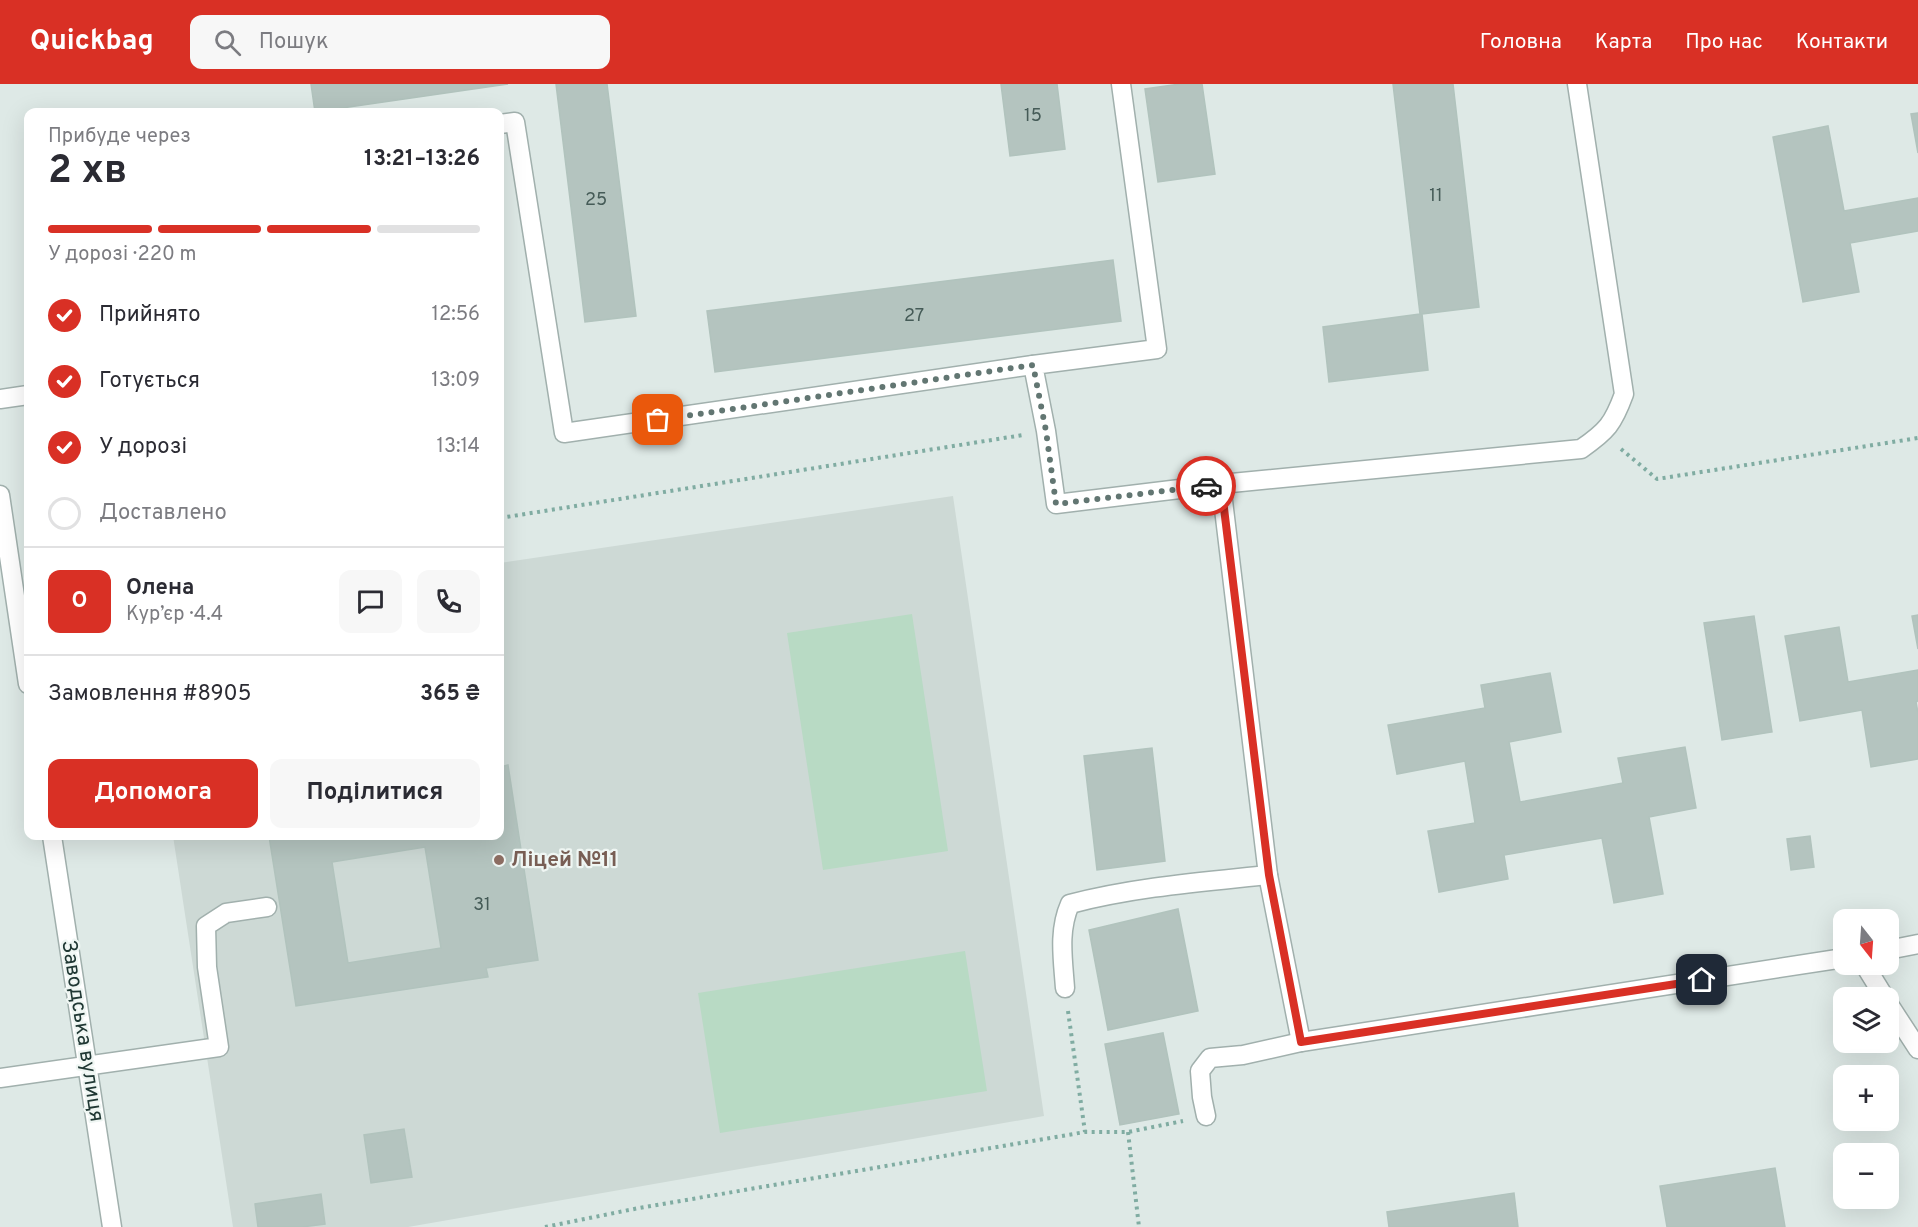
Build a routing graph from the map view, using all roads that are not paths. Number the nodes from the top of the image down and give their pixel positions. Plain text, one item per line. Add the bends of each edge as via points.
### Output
1 (1121, 84) edge
2 (1577, 84) edge
3 (504, 123) edge
4 (1033, 365) junction
5 (24, 396) edge
6 (0, 399) edge
7 (1221, 484) junction
8 (0, 495) edge
9 (24, 657) edge
10 (53, 840) edge
11 (1269, 875) junction
12 (267, 907) dead end
13 (1918, 944) edge
14 (1899, 948) edge
15 (1833, 960) edge
16 (1065, 988) road end
17 (1899, 1020) edge
18 (1301, 1042) junction
19 (1918, 1049) edge
20 (87, 1064) junction
21 (0, 1078) edge
22 (1206, 1116) road end
23 (112, 1227) edge

1 - 4 street via 1157,349
2 - 7 street via 1624,394 1616,417 1603,434 1581,449
3 - 4 street via 515,122 564,433
4 - 7 street via 1056,504
5 - 6 street
7 - 11 street
8 - 9 street
10 - 20 street, Заводська вулиця
11 - 16 street via 1167,886 1070,904 1061,938
11 - 18 street
12 - 20 street via 226,913 206,926 207,966 219,1047
13 - 14 street
15 - 18 street
17 - 19 street
18 - 22 street via 1210,1058 1200,1071
20 - 21 street
20 - 23 street, Заводська вулиця

